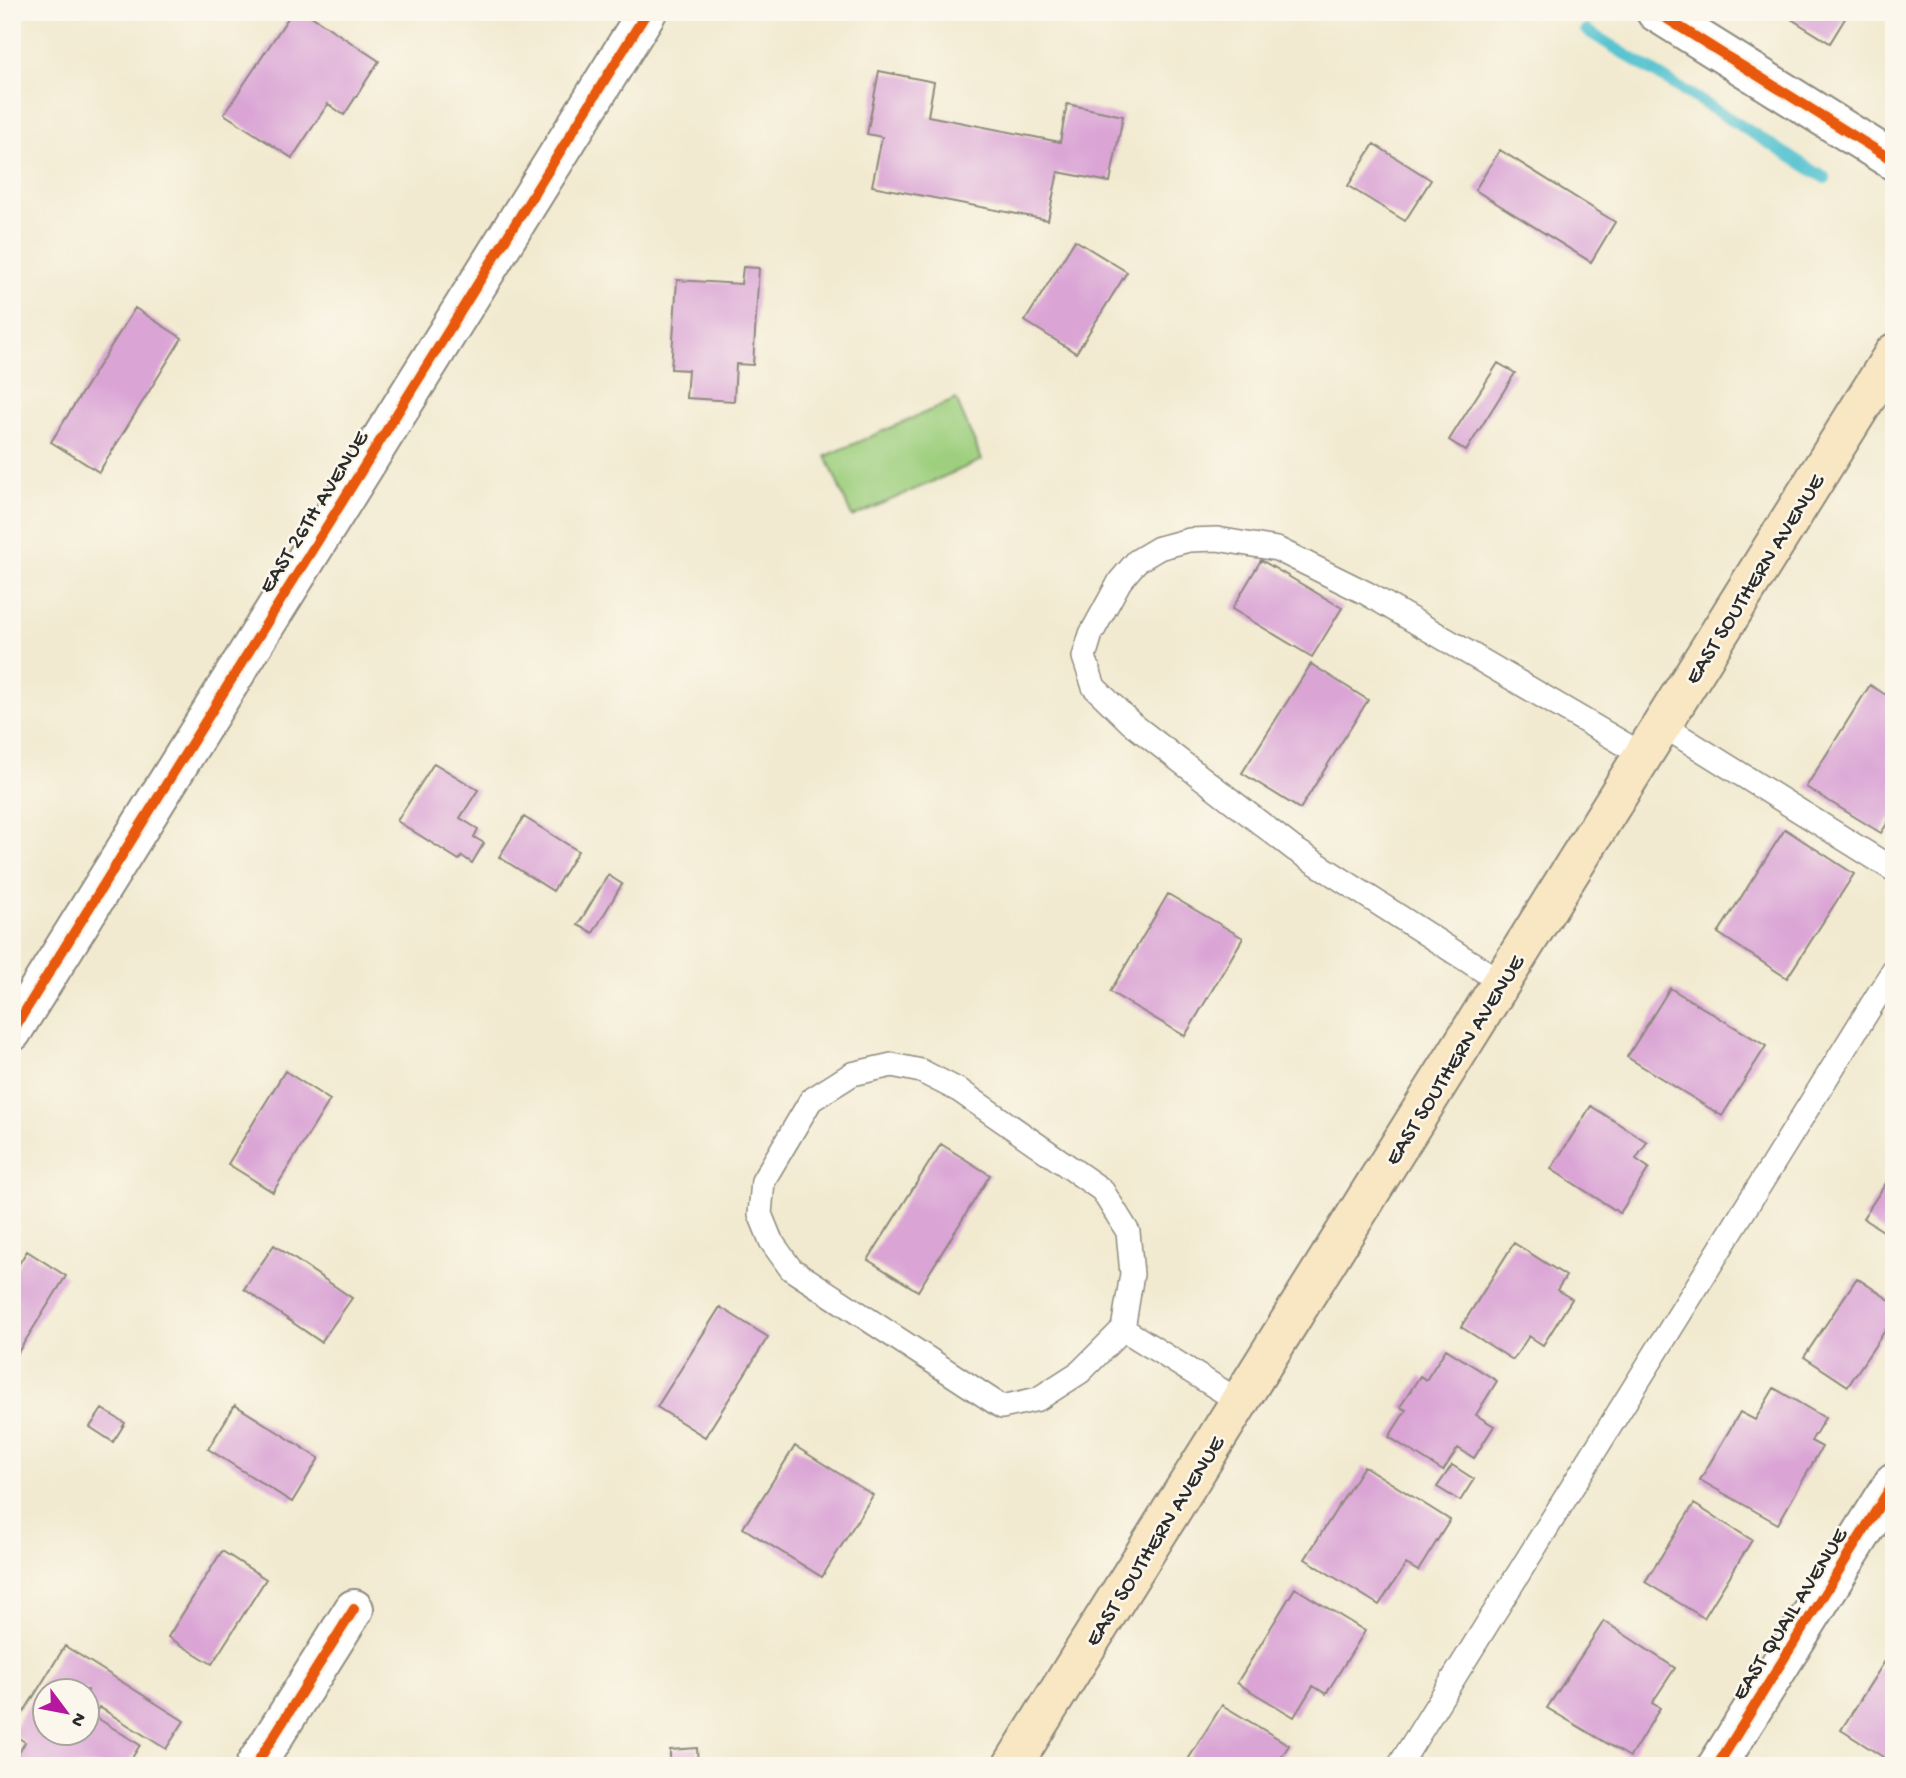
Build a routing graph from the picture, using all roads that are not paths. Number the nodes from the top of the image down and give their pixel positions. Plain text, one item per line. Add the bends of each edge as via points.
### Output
1 (647, 12) edge
2 (1656, 12) edge
3 (1894, 161) edge
4 (1894, 353) edge
5 (1652, 740) junction
6 (1894, 870) edge
7 (1894, 969) edge
8 (1501, 982) junction
9 (12, 1032) edge
10 (1123, 1329) junction
11 (1240, 1402) junction
12 (1894, 1482) edge
13 (354, 1609) dead end
14 (255, 1766) edge
15 (1012, 1766) edge
16 (1399, 1766) edge
17 (1717, 1766) edge

1 - 9 street, EAST 26TH AVENUE
2 - 3 street
4 - 5 main road, EAST SOUTHERN AVENUE
5 - 6 lane
5 - 8 main road, EAST SOUTHERN AVENUE
5 - 8 lane via 1277,549 1217,539 1189,540 1159,548 1137,561 1119,581 1084,657 1094,687 1130,723 1294,849
7 - 16 lane
8 - 11 main road, EAST SOUTHERN AVENUE
10 - 10 lane via 1132,1274 1128,1232 1102,1190 960,1091 921,1071 892,1065 852,1074 811,1100 763,1181 760,1214 771,1241 791,1269 1002,1407 1049,1392 1080,1372
10 - 11 lane
11 - 15 main road, EAST SOUTHERN AVENUE
12 - 17 street, EAST QUAIL AVENUE
13 - 14 street

